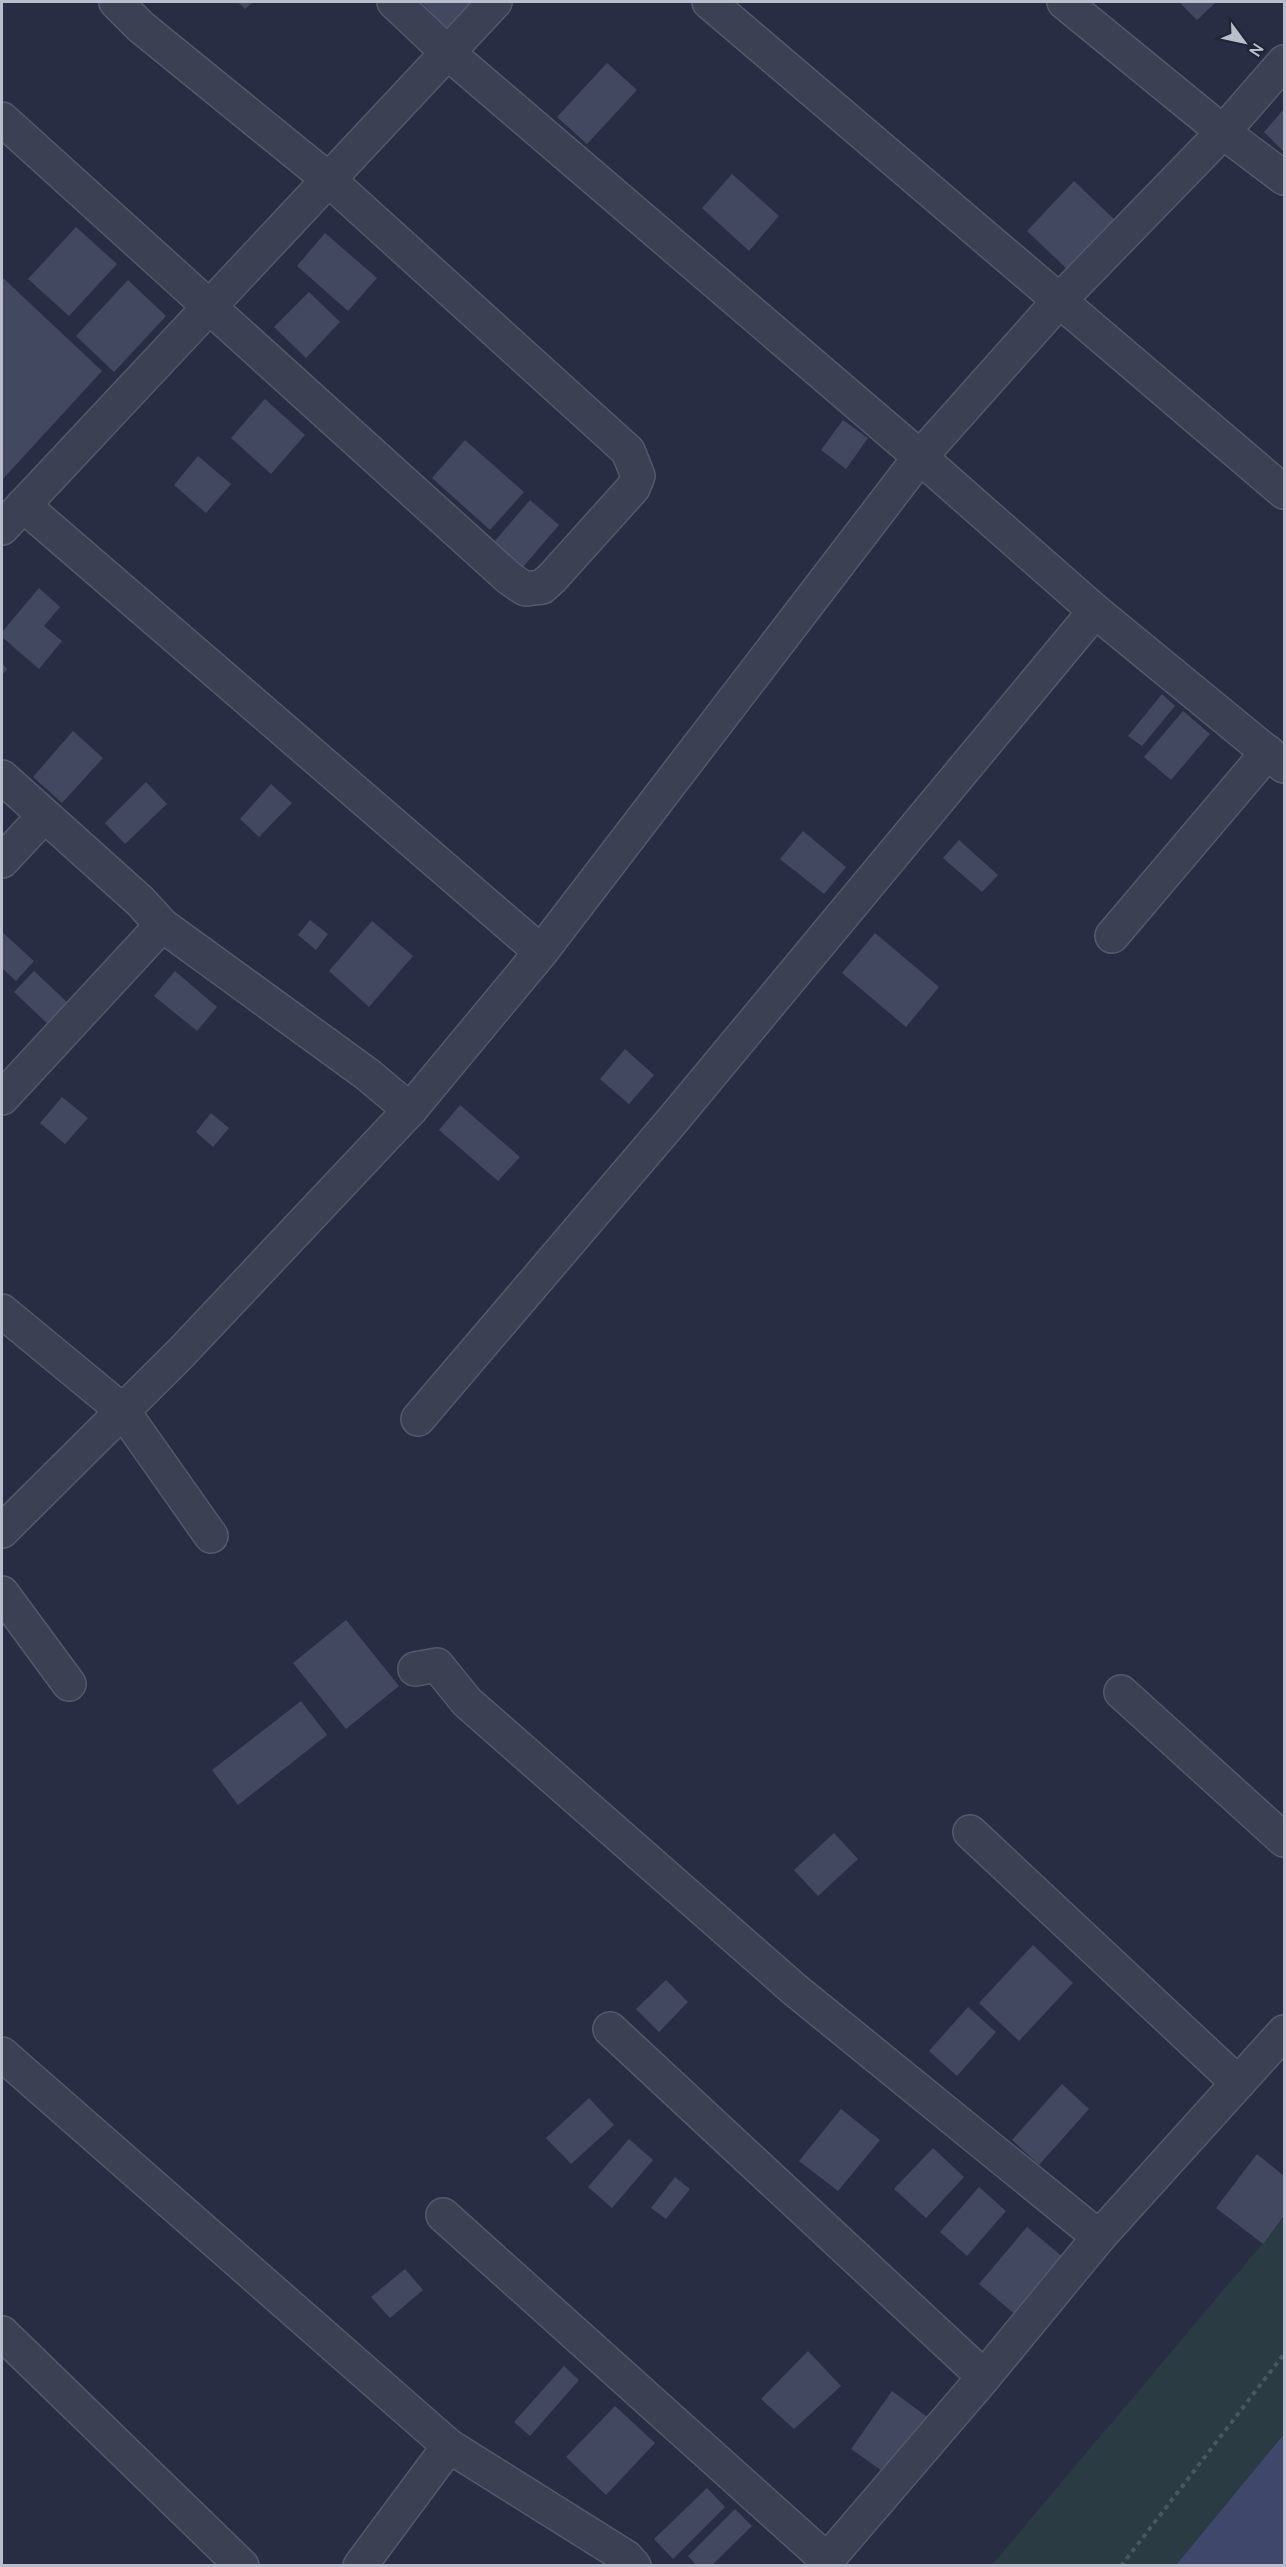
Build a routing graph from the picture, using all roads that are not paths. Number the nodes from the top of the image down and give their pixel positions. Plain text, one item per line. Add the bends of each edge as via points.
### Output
1 (116, 2) edge
2 (394, 2) edge
3 (495, 2) edge
4 (709, 2) edge
5 (1064, 2) edge
6 (447, 52) junction
7 (1284, 62) edge
8 (2, 119) edge
9 (1223, 132) junction
10 (1284, 178) edge
11 (328, 179) junction
12 (1059, 301) junction
13 (210, 306) junction
14 (920, 457) junction
15 (1284, 492) edge
16 (12, 517) edge
17 (1095, 611) junction
18 (1276, 759) edge
19 (2, 777) edge
20 (44, 816) junction
21 (2, 861) edge
22 (162, 925) junction
23 (1112, 936) dead end
24 (541, 952) junction
25 (2, 1098) edge
26 (410, 1110) junction
27 (2, 1311) edge
28 (123, 1411) junction
29 (418, 1419) dead end
30 (2, 1531) edge
31 (211, 1536) dead end
32 (2, 1593) edge
33 (415, 1669) dead end
34 (69, 1684) dead end
35 (1121, 1692) dead end
36 (970, 1832) dead end
37 (1284, 1840) edge
38 (610, 2029) dead end
39 (1284, 2032) edge
40 (2, 2054) edge
41 (1238, 2083) junction
42 (444, 2215) dead end
43 (1099, 2237) junction
44 (2, 2333) edge
45 (984, 2377) junction
46 (449, 2446) junction
47 (824, 2563) edge
48 (242, 2565) edge
49 (360, 2565) edge
50 (634, 2565) edge

1 - 11 street via 141,27
2 - 6 street
3 - 6 street
4 - 12 street
5 - 9 street
6 - 11 street
6 - 14 street
7 - 9 street
8 - 13 street
9 - 10 street
9 - 12 street
11 - 13 street
11 - 13 street via 628,451 638,476 633,488 552,578 542,587 525,589 509,578
12 - 14 street
12 - 15 street
13 - 16 street
14 - 17 street
14 - 24 street
16 - 24 street
17 - 18 street
17 - 29 street
18 - 23 street
19 - 20 street
20 - 21 street
20 - 22 street
22 - 25 street
22 - 26 street via 367,1074
24 - 26 street
26 - 28 street
27 - 28 street
28 - 30 street
28 - 31 street
32 - 34 street
33 - 43 street via 437,1665 467,1702 794,1989
35 - 37 street
36 - 41 street
38 - 45 street
39 - 41 street
40 - 46 street
41 - 43 street
42 - 47 street
43 - 45 street
44 - 48 street
45 - 47 street
46 - 49 street
46 - 50 street

